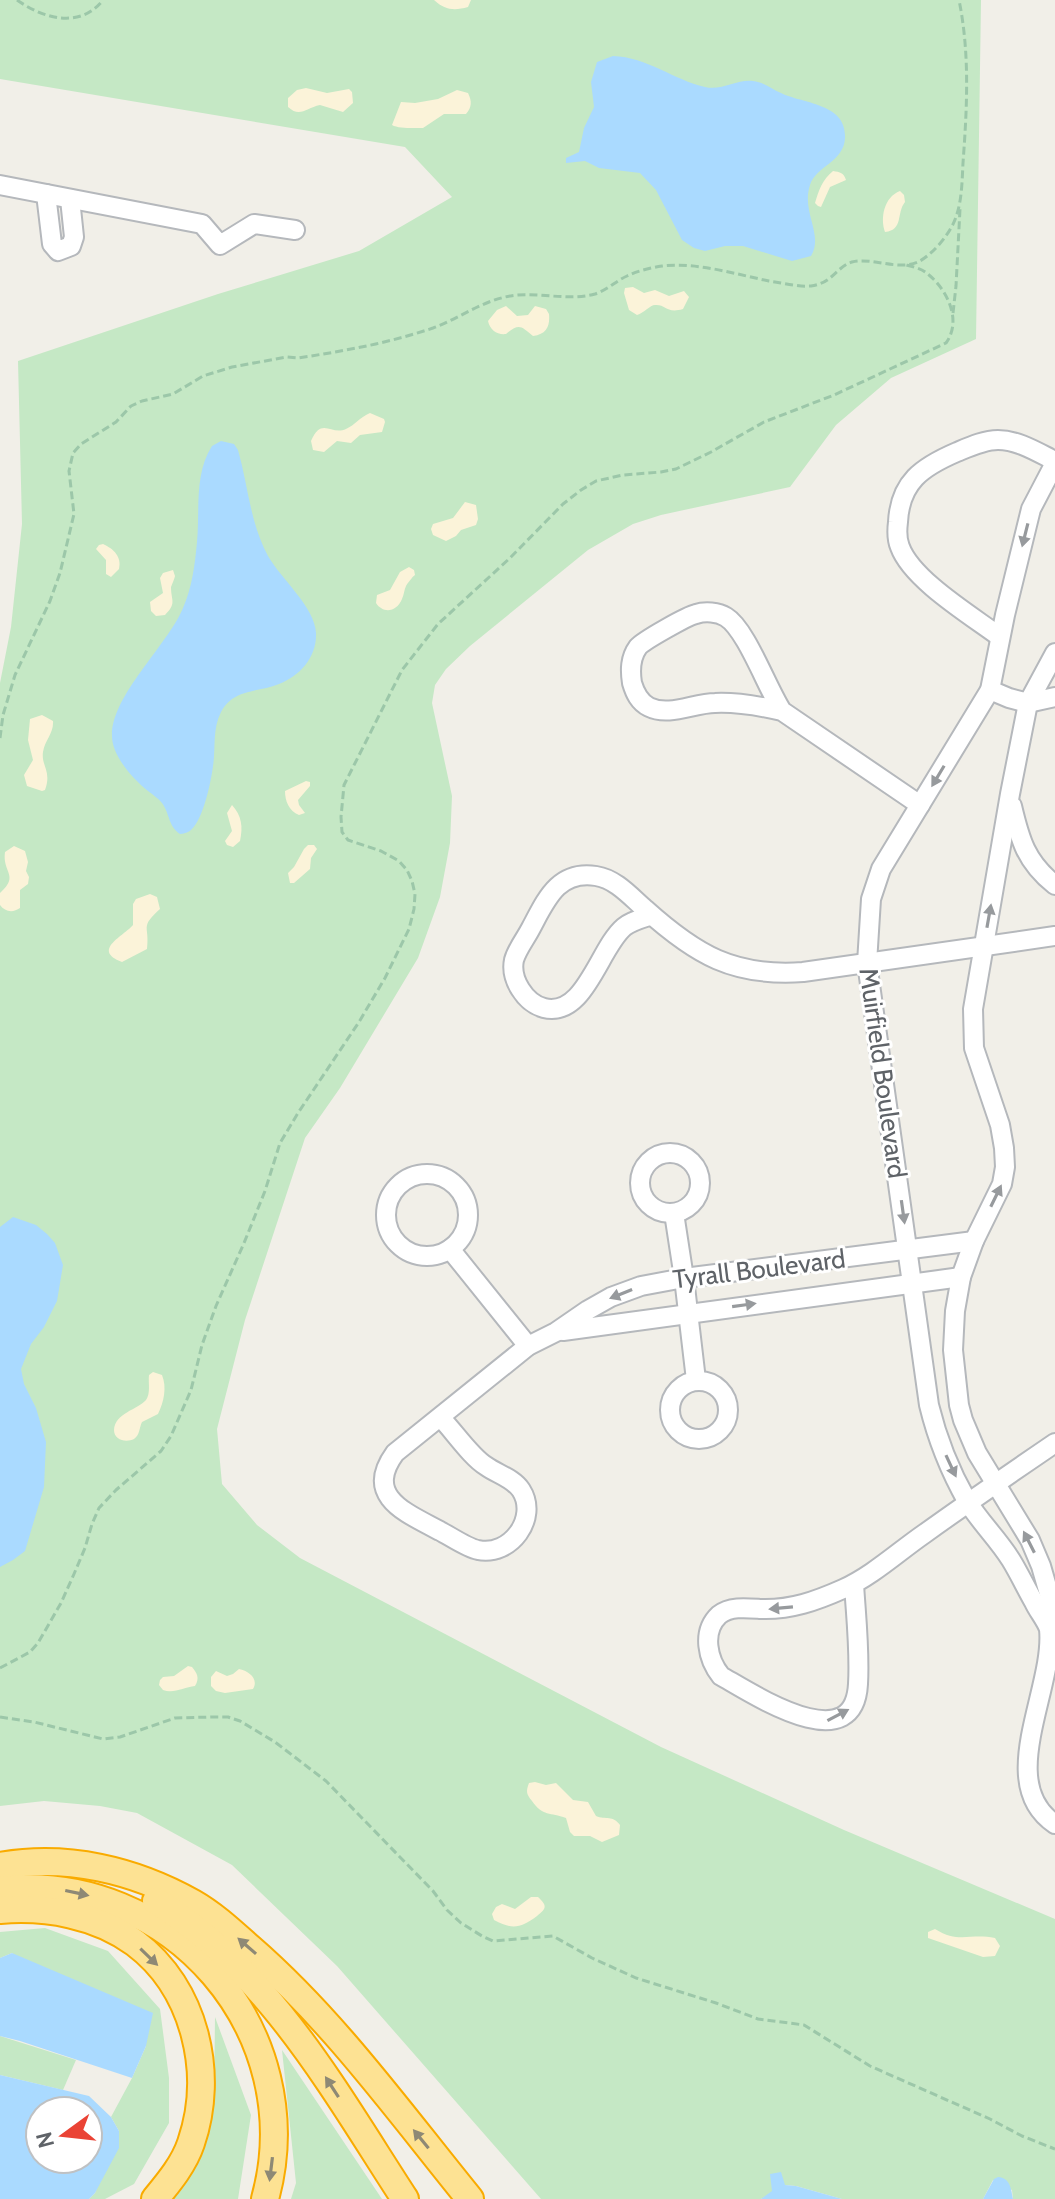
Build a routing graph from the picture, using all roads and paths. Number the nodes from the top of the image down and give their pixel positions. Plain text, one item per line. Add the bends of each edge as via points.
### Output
1 (17, 0) edge
2 (103, 0) edge
3 (959, 0) edge
4 (0, 185) edge
5 (46, 194) junction
6 (70, 199) junction
7 (960, 203) junction
8 (295, 230) dead end
9 (906, 265) junction
10 (953, 313) junction
11 (1055, 462) edge
12 (1000, 637) junction
13 (1055, 653) edge
14 (990, 690) junction
15 (1055, 697) edge
16 (1028, 703) junction
17 (782, 711) junction
18 (0, 738) edge
19 (1010, 794) junction
20 (920, 805) junction
21 (1055, 885) edge
22 (652, 915) junction
23 (1055, 936) edge
24 (983, 947) junction
25 (867, 963) junction
26 (674, 1213) dead end
27 (974, 1241) junction
28 (450, 1249) junction
29 (908, 1250) junction
30 (961, 1277) junction
31 (911, 1283) junction
32 (686, 1295) junction
33 (556, 1332) junction
34 (528, 1346) junction
35 (696, 1380) dead end
36 (440, 1417) junction
37 (1055, 1443) edge
38 (995, 1484) junction
39 (968, 1502) junction
40 (854, 1584) junction
41 (1050, 1612) edge
42 (0, 1668) edge
43 (0, 1717) edge
44 (1055, 1824) edge
45 (0, 1867) edge
46 (0, 1890) edge
47 (0, 1910) edge
48 (1055, 2149) edge
49 (155, 2199) edge
50 (265, 2199) edge
51 (405, 2199) edge
52 (470, 2199) edge

1 - 2 path via 38,13 67,18 89,14
3 - 7 path via 968,82
4 - 5 street
5 - 6 street
5 - 6 street via 52,244 58,251 71,246 74,237
6 - 8 street via 202,224 220,245 254,224
7 - 9 path via 942,241 918,262
7 - 10 path
9 - 10 path via 930,275
9 - 18 path via 851,263 811,286 661,266 628,276 599,293 517,294 486,302 434,328 364,348 232,367 131,406 73,453 69,471 74,514 60,573 15,675
10 - 42 path via 953,334 935,349 764,422 684,466 607,478 581,490 438,624 402,670 344,785 341,817 348,840 381,851 407,870 415,894 409,929 372,1001 280,1143 171,1436 99,1508 38,1643
11 -> 12 street, Muirfield Boulevard via 1031,509
11 - 12 street via 1016,442 975,444 916,476 899,511 897,530 908,562 926,582
12 - 14 street, Muirfield Boulevard
13 - 16 street, Muirfield Boulevard
14 - 16 street
14 -> 20 street, Muirfield Boulevard
15 - 16 street
16 - 19 street, Muirfield Boulevard
17 - 17 street via 737,626 723,614 694,614 640,644 630,664 635,694 656,710 741,703
17 - 20 street
19 - 21 street via 1020,841
24 -> 19 street, Muirfield Boulevard
20 - 25 street, Muirfield Boulevard via 881,869 871,899
22 - 22 street via 611,880 579,875 565,881 548,896 514,960 517,985 545,1008 569,1004 625,926
22 - 25 street via 736,968 776,974
23 - 24 street
24 - 25 street
27 -> 24 street, Muirfield Boulevard via 1005,1167 1000,1125 972,1032
25 -> 29 street, Muirfield Boulevard
26 - 32 street
27 - 29 street, Tyrall Boulevard
27 - 30 street, Muirfield Boulevard
28 - 28 street via 468,1220 459,1189 431,1173 401,1182 385,1210 394,1241 422,1256
28 - 34 street
29 - 31 street, Muirfield Boulevard
29 - 32 street, Tyrall Boulevard
30 - 31 street, Tyrall Boulevard
30 - 38 street, Muirfield Boulevard via 953,1350 959,1405
32 -> 31 street, Tyrall Boulevard
31 -> 39 street, Muirfield Boulevard via 932,1416
32 - 33 street, Tyrall Boulevard
32 -> 33 street, Tyrall Boulevard via 641,1286 611,1297
32 - 35 street
33 - 34 street, Tyrall Boulevard
34 - 36 street, Tyrall Boulevard
36 - 36 street, Tyrall Boulevard via 386,1466 388,1495 398,1509 479,1551 496,1549 524,1527 527,1513 521,1489 484,1466
37 - 38 street
38 - 39 street
41 -> 38 street, Muirfield Boulevard via 1030,1540
39 - 40 street
39 - 41 street, Muirfield Boulevard
40 -> 40 street via 797,1606 731,1609 719,1615 709,1637 714,1667 721,1676 789,1712 828,1722 841,1716 852,1707 858,1686
41 - 44 street, Muirfield Boulevard via 1051,1668 1029,1777 1038,1808
43 - 48 path via 103,1739 175,1718 240,1721 326,1781 474,1932 493,1941 553,1936 636,1978 758,2019 804,2025 870,2066
51 -> 45 highway via 305,2045 246,1975 182,1917 85,1873
52 -> 45 highway via 300,1994 195,1904 127,1874 89,1865 50,1861
46 -> 50 highway via 50,1888 113,1903 172,1934 219,1978 240,2009 268,2078 273,2146
47 -> 49 highway via 48,1911 106,1926 158,1964 175,1989 198,2046 199,2114 176,2173

